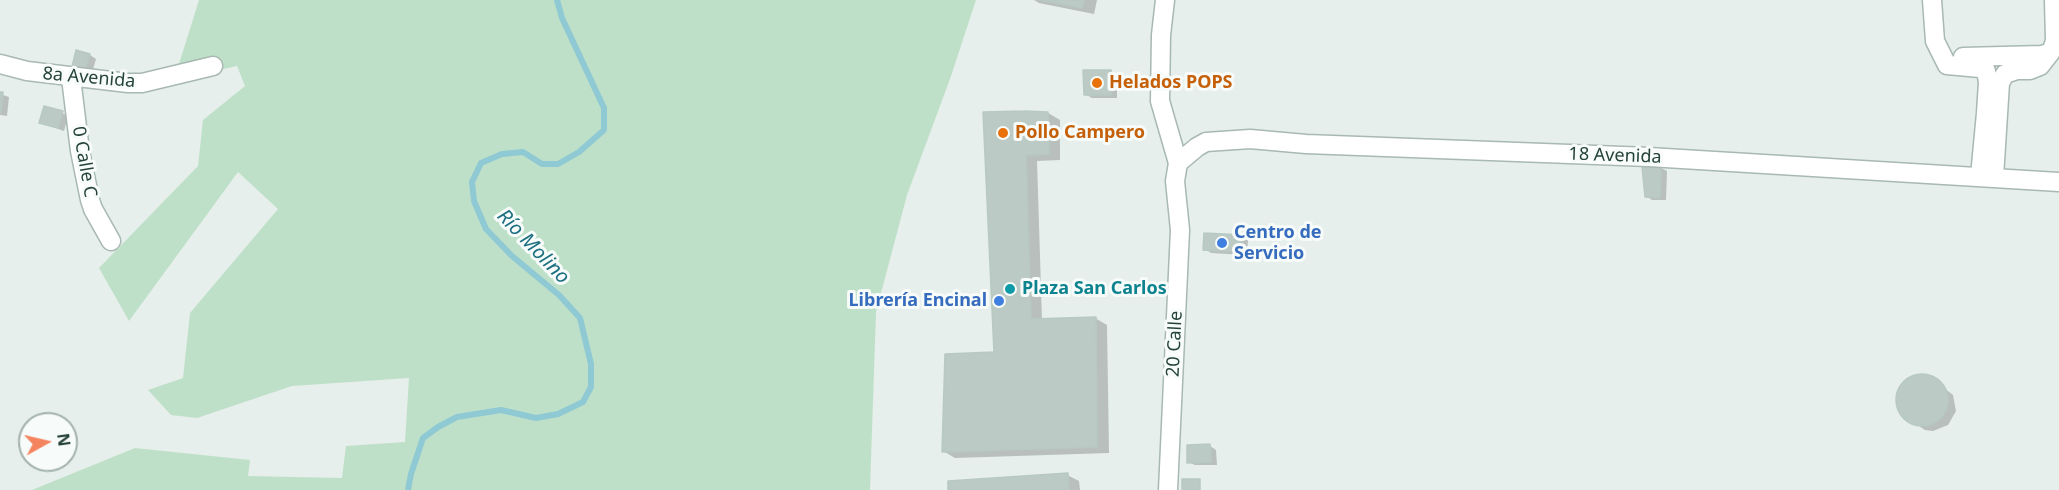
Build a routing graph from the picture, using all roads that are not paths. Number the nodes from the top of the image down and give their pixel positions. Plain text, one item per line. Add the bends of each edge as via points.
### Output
1 (1165, 0) edge
2 (1932, 0) edge
3 (2054, 0) edge
4 (2051, 52) junction
5 (1939, 53) junction
6 (0, 64) edge
7 (213, 66) dead end
8 (70, 78) junction
9 (1178, 163) junction
10 (1987, 177) junction
11 (2059, 182) edge
12 (111, 242) dead end
13 (1168, 490) edge

1 - 9 street, 20 Calle via 1160,101
2 - 5 street
3 - 4 street via 2055,41
4 - 5 street via 1996,57
4 - 10 street via 2040,66 2005,74 2000,83
5 - 10 street via 1947,65 1986,71
6 - 8 street, 8a Avenida
7 - 8 street, 8a Avenida via 142,83
8 - 12 street, 0 Calle C via 90,200
9 - 10 street, 18 Avenida via 1206,142 1250,139
9 - 13 street, 20 Calle via 1175,181 1180,231
10 - 11 street, 18 Avenida

